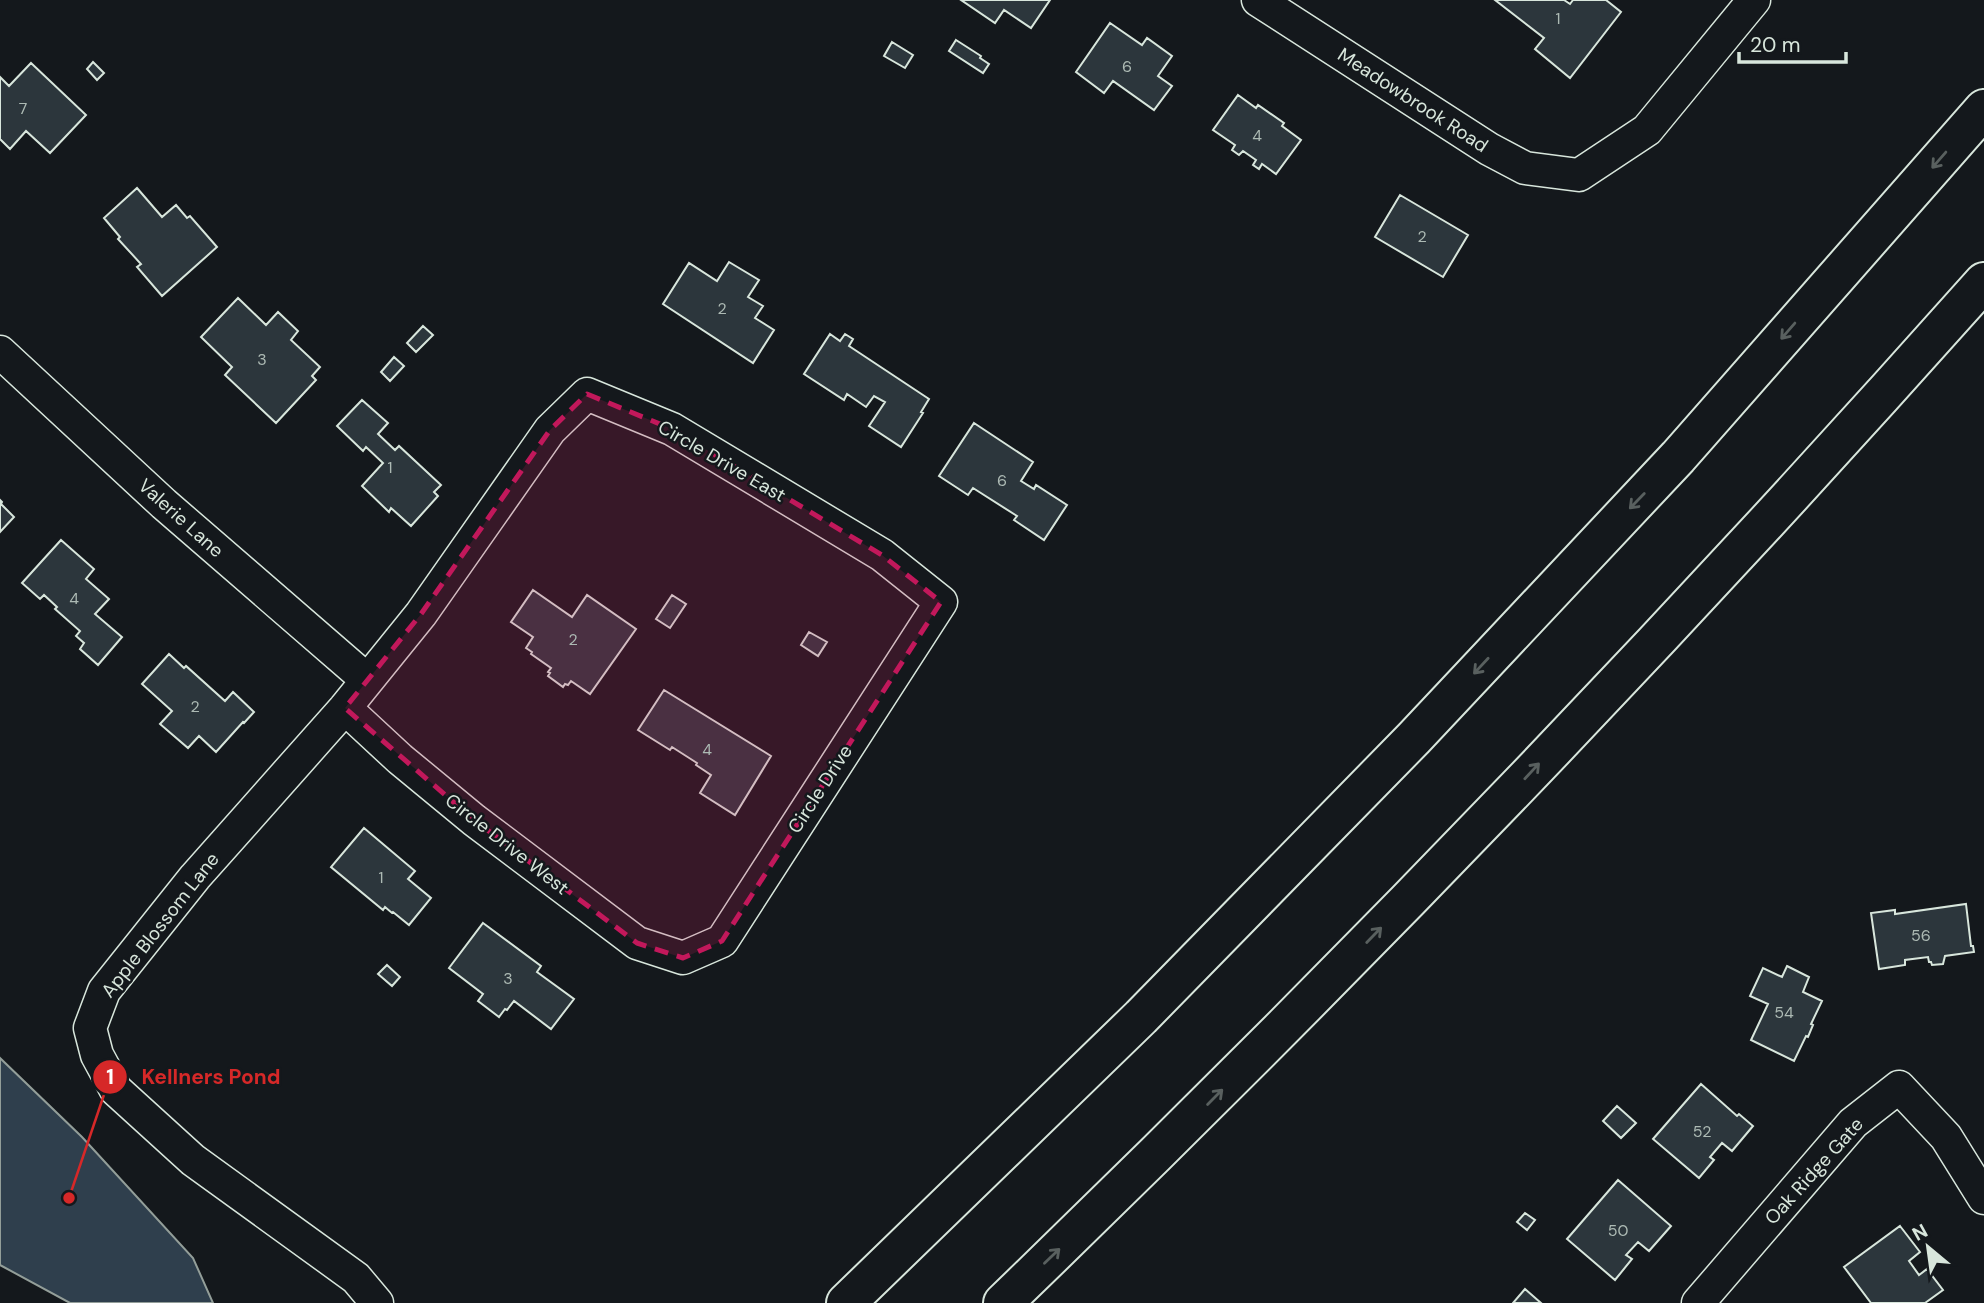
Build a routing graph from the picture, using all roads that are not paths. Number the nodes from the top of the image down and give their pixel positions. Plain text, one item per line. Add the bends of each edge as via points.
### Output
1 (1258, 0) edge
2 (1754, 0) edge
3 (1984, 109) edge
4 (1984, 282) edge
5 (0, 352) edge
6 (941, 602) joint
7 (366, 680) junction
8 (345, 708) junction
9 (682, 958) joint
10 (1984, 1198) edge
11 (377, 1303) edge
12 (846, 1303) edge
13 (1003, 1303) edge
14 (1698, 1303) edge

1 - 2 street, Meadowbrook Road via 1489,149 1525,167 1579,175 1647,130
3 -> 12 highway via 1678,457 1414,738 1141,1017
13 -> 4 highway via 1218,1094 1493,813 1767,522
5 - 7 street, Valerie Lane via 164,504
6 - 7 street, Circle Drive East via 882,555 672,429 587,394 550,430 421,614
6 - 9 street, Circle Drive via 722,941
7 - 8 street, Apple Blossom Lane
8 - 9 street, Circle Drive West via 474,820 637,943
8 - 11 street, Apple Blossom Lane via 195,877 104,990 90,1028 97,1055 116,1090 193,1160 356,1278
10 - 14 street, Oak Ridge Gate via 1946,1137 1899,1087 1853,1123

